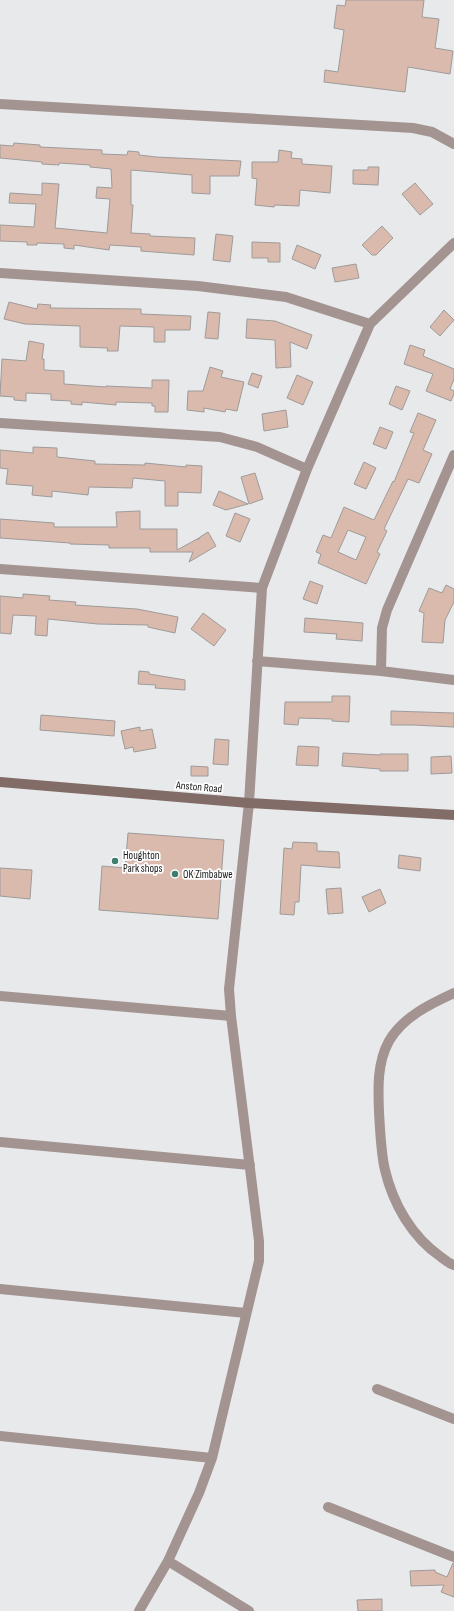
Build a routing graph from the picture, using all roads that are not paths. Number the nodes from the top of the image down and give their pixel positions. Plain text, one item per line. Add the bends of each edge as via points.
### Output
1 (0, 104) edge
2 (454, 144) edge
3 (454, 243) edge
4 (0, 273) edge
5 (370, 324) junction
6 (0, 424) edge
7 (454, 455) edge
8 (307, 469) junction
9 (0, 569) edge
10 (262, 588) junction
11 (257, 662) junction
12 (381, 671) junction
13 (454, 680) edge
14 (0, 782) edge
15 (249, 803) junction
16 (454, 815) edge
17 (454, 993) edge
18 (0, 996) edge
19 (231, 1016) junction
20 (0, 1142) edge
21 (250, 1165) junction
22 (454, 1265) edge
23 (0, 1289) edge
24 (246, 1313) junction
25 (377, 1389) dead end
26 (454, 1419) edge
27 (0, 1436) edge
28 (212, 1458) junction
29 (328, 1507) dead end
30 (454, 1557) edge
31 (168, 1561) junction
32 (139, 1611) edge
33 (249, 1611) edge

1 - 2 street via 413,128 432,132
3 - 5 street
4 - 5 street via 198,286 286,297
5 - 8 street
6 - 8 street via 220,437 257,447
7 - 12 street via 387,610 382,628
8 - 10 street
9 - 10 street
10 - 11 street
11 - 12 street
11 - 15 street
12 - 13 street
14 - 15 main road, Anston Road
15 - 16 main road, Anston Road
15 - 19 street via 229,989
17 - 22 street via 418,1011 389,1041 380,1062 378,1091 384,1169 393,1194 410,1228 433,1252
18 - 19 street
19 - 21 street
20 - 21 street
21 - 24 street via 259,1241 258,1261
23 - 24 street
24 - 28 street
25 - 26 street
27 - 28 street
28 - 31 street via 199,1494
29 - 30 street
31 - 32 street
31 - 33 street

